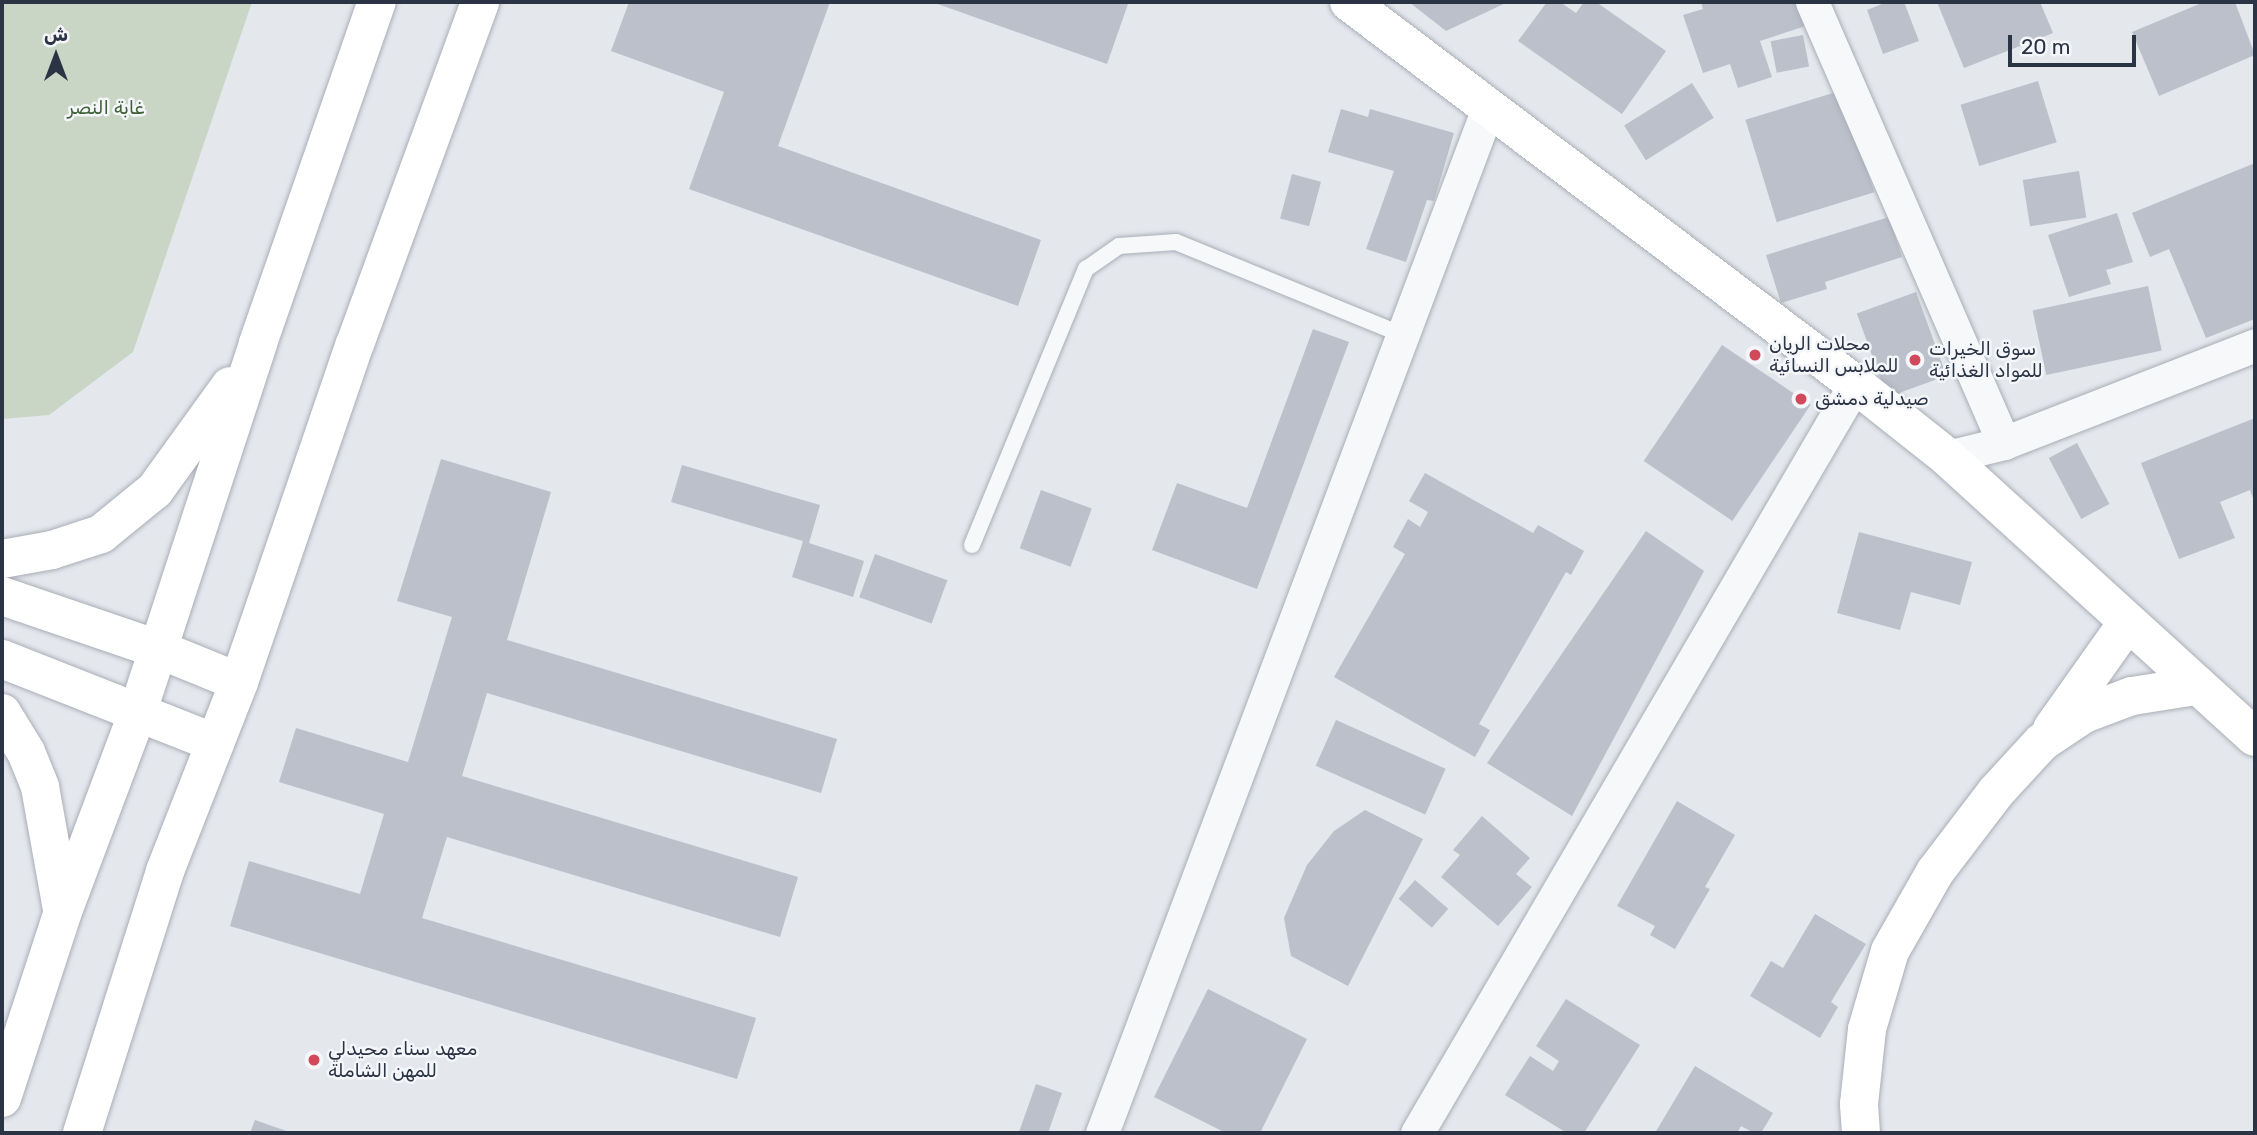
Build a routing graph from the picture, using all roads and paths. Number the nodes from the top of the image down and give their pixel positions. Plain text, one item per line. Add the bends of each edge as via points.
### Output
1 (377, 2) edge
2 (1349, 2) edge
3 (1812, 2) edge
4 (468, 5) edge
5 (1488, 108) junction
6 (1403, 335) junction
7 (258, 343) junction
8 (2255, 345) edge
9 (1855, 384) junction
10 (2004, 443) junction
11 (1947, 457) junction
12 (972, 545) dead end
13 (2, 559) edge
14 (2, 596) edge
15 (2127, 623) junction
16 (158, 649) junction
17 (2, 659) edge
18 (239, 682) junction
19 (2196, 686) junction
20 (2, 713) edge
21 (137, 714) junction
22 (2255, 737) edge
23 (215, 743) junction
24 (2042, 743) junction
25 (62, 914) junction
26 (2, 1098) edge
27 (82, 1133) edge
28 (1102, 1133) edge
29 (1417, 1133) edge
30 (1861, 1133) edge

1 - 7 main road
2 - 5 main road
3 - 10 street
4 - 18 main road
5 - 6 street
5 - 9 main road
6 - 12 lane via 1176,242 1119,246 1086,269
6 - 28 street
7 - 13 main road via 207,422 155,490 101,534 52,550
7 - 16 main road
8 - 10 street
9 - 11 main road
9 - 29 street
10 - 11 street
11 - 15 main road
14 - 16 main road
15 - 19 main road
15 - 24 main road
16 - 18 main road
16 - 21 main road
17 - 21 main road
18 - 23 main road
19 - 22 main road
19 - 24 main road via 2132,696 2084,714
20 - 25 main road via 26,752 40,787
21 - 23 main road
21 - 25 main road
23 - 27 main road via 165,871
24 - 30 main road via 1996,792 1935,873 1890,951 1867,1029
25 - 26 main road

